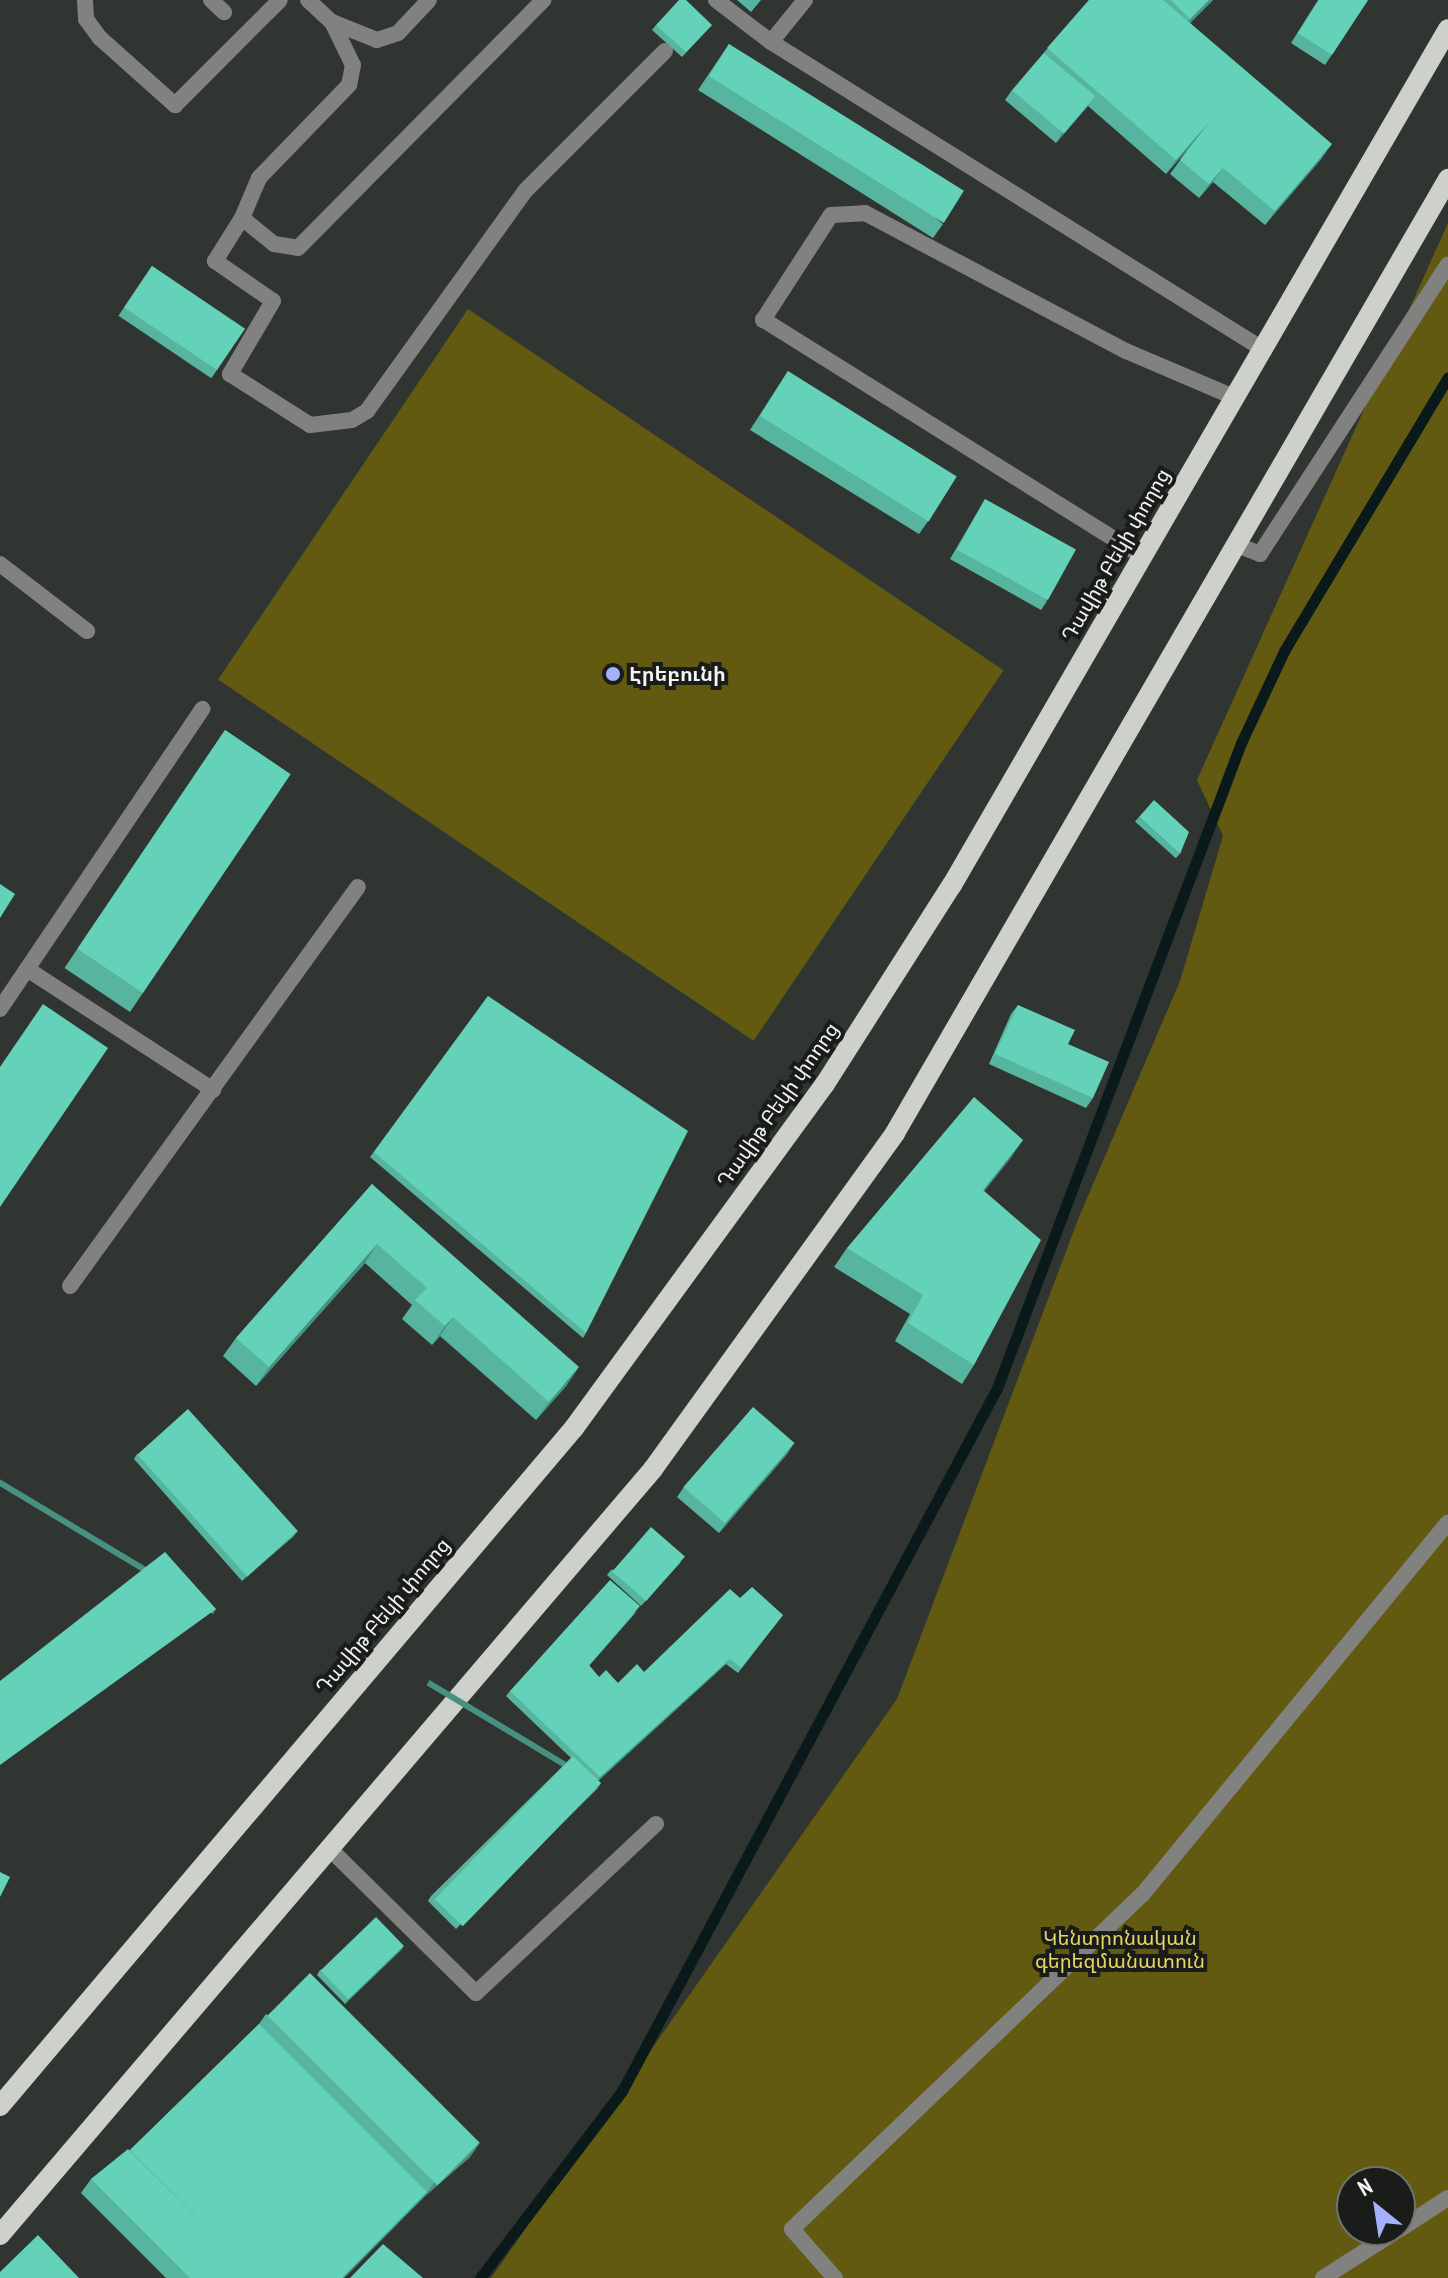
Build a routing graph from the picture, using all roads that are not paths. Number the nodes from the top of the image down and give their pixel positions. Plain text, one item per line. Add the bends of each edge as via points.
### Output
1 (85, 0) edge
2 (211, 0) edge
3 (280, 0) edge
4 (308, 0) edge
5 (429, 0) edge
6 (543, 0) edge
7 (716, 0) edge
8 (805, 0) edge
9 (224, 12) dead end
10 (332, 22) junction
11 (1448, 29) edge
12 (771, 42) junction
13 (665, 51) dead end
14 (1448, 179) edge
15 (242, 218) junction
16 (1448, 265) edge
17 (1264, 350) junction
18 (1236, 398) junction
19 (1237, 545) junction
20 (1143, 557) junction
21 (0, 564) edge
22 (87, 631) dead end
23 (202, 709) dead end
24 (358, 887) dead end
25 (27, 969) junction
26 (0, 1009) edge
27 (213, 1090) junction
28 (70, 1286) dead end
29 (1448, 1523) edge
30 (656, 1824) dead end
31 (330, 1849) junction
32 (0, 2106) edge
33 (1448, 2198) edge
34 (1416, 2218) edge
35 (0, 2235) edge
36 (1373, 2246) edge
37 (835, 2278) edge
38 (1323, 2278) edge

1 - 3 street via 86,19 100,38 175,105
2 - 9 street
4 - 10 street
5 - 10 street via 387,39
6 - 15 street via 298,248 274,244
7 - 12 street
8 - 12 street
10 - 15 street via 353,65 349,85 259,178
11 - 17 main road, Դավիթ Բեկի փողոց
12 - 17 street
13 - 15 street via 525,191 367,411 352,420 310,425 230,374 273,301 215,261
14 - 19 main road
16 - 19 street via 1260,554
17 - 18 main road, Դավիթ Բեկի փողոց
18 - 20 main road, Դավիթ Բեկի փողոց
18 - 20 street via 1126,351 865,213 831,215 763,320
19 - 31 main road via 895,1133 653,1469
20 - 32 main road, Դավիթ Բեկի փողոց via 952,885 825,1084 583,1415
21 - 22 street
23 - 25 street
24 - 27 street
25 - 26 street
25 - 27 street
27 - 28 street
29 - 37 street via 1142,1895 792,2229
30 - 31 street via 476,1993
31 - 35 main road
33 - 34 street
36 - 38 street

